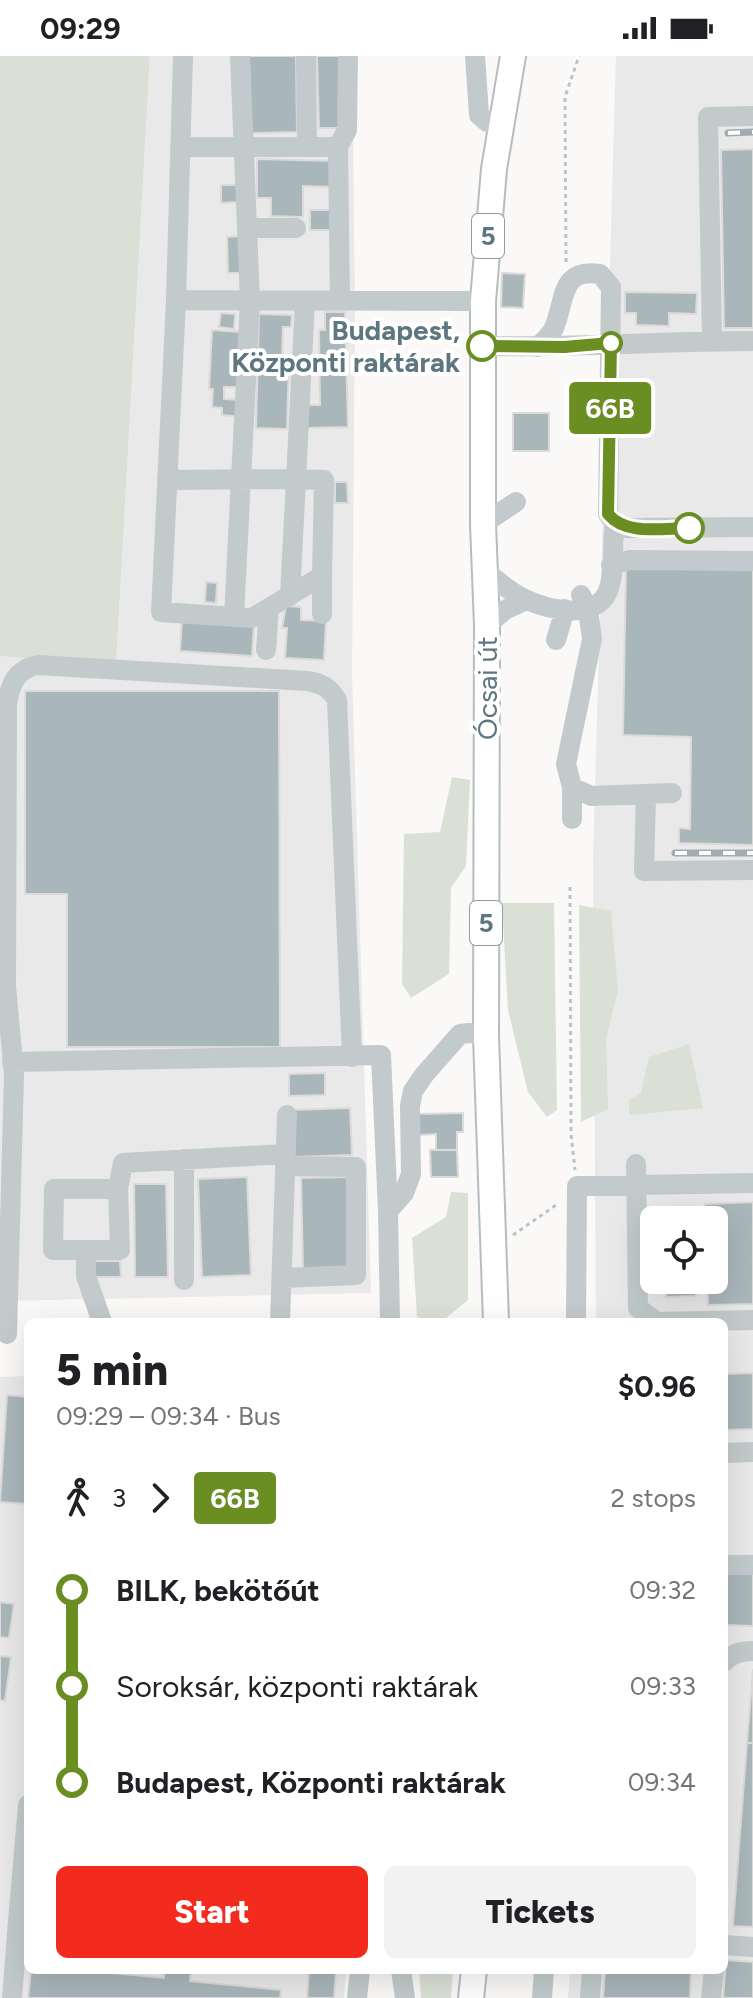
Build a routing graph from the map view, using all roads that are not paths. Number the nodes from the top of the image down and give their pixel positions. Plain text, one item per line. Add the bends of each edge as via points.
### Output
1 (183, 56) edge
2 (240, 56) edge
3 (306, 56) edge
4 (348, 56) edge
5 (475, 56) edge
6 (513, 56) edge
7 (753, 116) edge
8 (501, 126) junction
9 (180, 147) junction
10 (244, 147) junction
11 (307, 147) junction
12 (338, 147) junction
13 (247, 228) junction
14 (296, 228) dead end
15 (176, 300) junction
16 (250, 301) junction
17 (305, 301) junction
18 (340, 301) junction
19 (483, 301) junction
20 (712, 341) junction
21 (753, 341) edge
22 (611, 343) junction
23 (482, 346) junction
24 (538, 347) junction
25 (243, 479) junction
26 (296, 479) junction
27 (167, 480) junction
28 (516, 502) dead end
29 (615, 523) junction
30 (483, 524) junction
31 (753, 527) edge
32 (753, 561) edge
33 (611, 565) junction
34 (485, 570) junction
35 (322, 576) junction
36 (290, 596) junction
37 (526, 600) junction
38 (584, 602) junction
39 (269, 608) junction
40 (565, 609) junction
41 (322, 614) dead end
42 (234, 617) junction
43 (487, 625) junction
44 (556, 640) dead end
45 (266, 650) dead end
46 (572, 787) junction
47 (672, 793) dead end
48 (646, 794) junction
49 (572, 819) dead end
50 (753, 870) edge
51 (486, 936) junction
52 (460, 1034) junction
53 (486, 1036) junction
54 (352, 1057) junction
55 (12, 1062) junction
56 (287, 1115) dead end
57 (184, 1159) junction
58 (285, 1160) junction
59 (636, 1164) dead end
60 (753, 1183) edge
61 (635, 1186) junction
62 (118, 1189) junction
63 (388, 1211) junction
64 (86, 1250) junction
65 (282, 1278) junction
66 (184, 1280) dead end
67 (101, 1318) edge
68 (280, 1318) edge
69 (390, 1318) edge
70 (496, 1318) edge
71 (576, 1318) edge
72 (652, 1318) edge
73 (753, 1320) edge
74 (728, 1321) edge
75 (12, 1334) edge
76 (753, 1452) edge
77 (728, 1453) edge
78 (728, 1565) edge
79 (753, 1565) edge
80 (753, 1651) edge
81 (728, 1658) edge
82 (24, 1898) edge
83 (23, 1921) edge
84 (728, 1945) edge
85 (753, 1947) edge
86 (360, 1974) edge
87 (402, 1974) edge
88 (474, 1974) edge
89 (544, 1974) edge
90 (592, 1974) edge
91 (714, 1974) edge
92 (12, 1998) edge
93 (357, 1998) edge
94 (405, 1998) edge
95 (471, 1998) edge
96 (542, 1998) edge
97 (590, 1998) edge
98 (711, 1998) edge

1 - 9 street
2 - 10 street
3 - 11 street
4 - 12 street via 347,130
5 - 8 street via 479,115
6 - 8 main road, Ócsai út / 5
7 - 20 street via 708,117
8 - 19 main road, Ócsai út / 5
9 - 10 street
9 - 15 street
10 - 11 street
10 - 13 street
11 - 12 street
12 - 18 street
13 - 14 street
13 - 16 street
15 - 16 street
15 - 27 street
16 - 17 street
16 - 25 street
17 - 18 street
17 - 26 street
18 - 19 street
19 - 23 main road, Ócsai út / 5
20 - 21 street
20 - 22 street
22 - 24 street
22 - 24 street via 611,287 600,274 588,272 574,276 566,286 553,330
22 - 29 street via 608,514
23 - 24 street
23 - 30 main road, Ócsai út / 5
25 - 26 street
25 - 27 street
25 - 42 street
26 - 35 street via 324,480
26 - 36 street
27 - 42 street via 161,612
28 - 30 street
29 - 31 street via 626,528
29 - 33 street
30 - 34 main road, Ócsai út / 5
32 - 33 street via 630,560
33 - 38 street via 602,602
34 - 37 street
34 - 43 main road, Ócsai út / 5
35 - 36 street
35 - 41 street
36 - 39 street
37 - 40 street
37 - 43 street
38 - 40 street
38 - 46 street via 592,639 566,764
39 - 42 street via 252,618
39 - 45 street
40 - 44 street
43 - 51 main road, Ócsai út / 5
46 - 48 street via 591,796
46 - 49 street
47 - 48 street
48 - 50 street via 644,871
51 - 52 street via 479,1005
51 - 53 main road, Ócsai út / 5
52 - 53 street
52 - 63 street via 413,1091 411,1174 404,1193
53 - 70 main road, Ócsai út / 5
54 - 55 street
54 - 55 street via 337,700 332,692 307,681 38,665 14,678 7,705 6,986
54 - 63 street via 381,1055
55 - 75 street
56 - 58 street
57 - 58 street
57 - 62 street via 123,1163
57 - 66 street
58 - 65 street
58 - 65 street via 356,1167 356,1275
59 - 61 street
60 - 61 street
61 - 71 street via 571,1192
61 - 72 street via 638,1308
62 - 64 street via 120,1250
62 - 64 street via 54,1189 53,1250
63 - 69 street
64 - 67 street via 86,1276
65 - 68 street
73 - 74 street
76 - 77 street
78 - 79 street
80 - 81 street
82 - 83 street
83 - 92 street
84 - 85 street
86 - 93 street
87 - 94 street
88 - 95 main road
89 - 96 street
90 - 97 street
91 - 98 street

